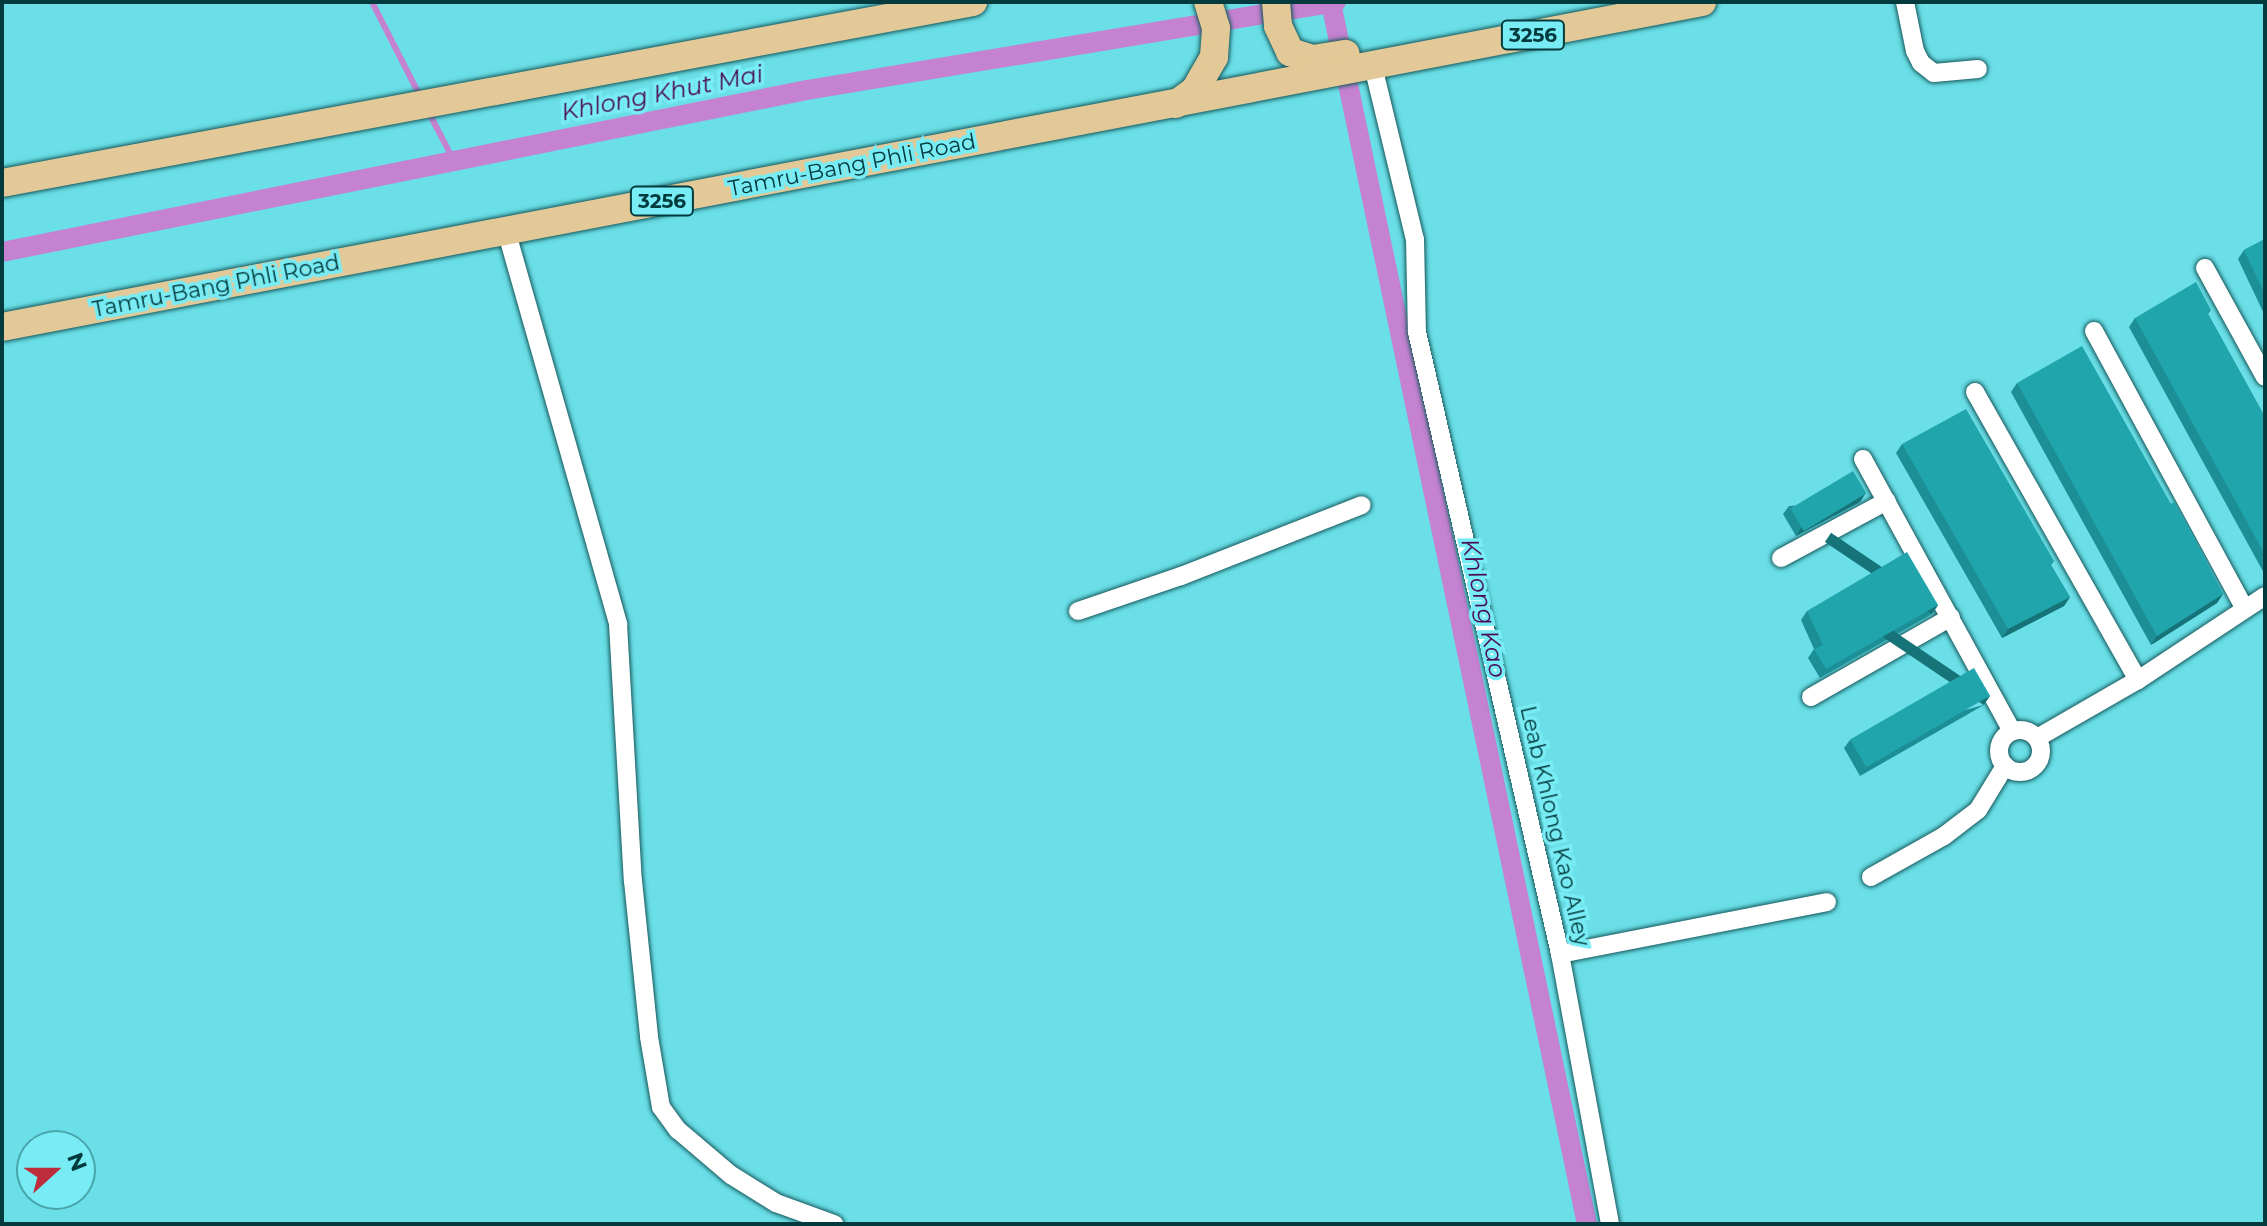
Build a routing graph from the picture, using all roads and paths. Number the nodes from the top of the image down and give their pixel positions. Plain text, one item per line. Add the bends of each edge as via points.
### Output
1 (973, 2) edge
2 (1208, 2) edge
3 (1276, 2) edge
4 (1702, 2) edge
5 (1905, 2) edge
6 (1365, 61) junction
7 (1321, 67) junction
8 (1978, 69) dead end
9 (1176, 104) junction
10 (2, 183) edge
11 (506, 230) junction
12 (2205, 268) dead end
13 (2, 327) edge
14 (2094, 331) dead end
15 (2265, 377) edge
16 (1975, 392) dead end
17 (1863, 459) dead end
18 (1887, 501) junction
19 (1362, 505) dead end
20 (1781, 558) dead end
21 (2265, 596) edge
22 (2245, 609) junction
23 (1078, 611) dead end
24 (1951, 617) junction
25 (2138, 680) junction
26 (1811, 697) dead end
27 (2012, 731) junction
28 (2037, 738) junction
29 (2005, 766) junction
30 (1871, 877) dead end
31 (1827, 902) dead end
32 (1560, 954) junction
33 (834, 1224) edge
34 (1610, 1224) edge

1 - 10 main road
2 - 9 main road via 1216,28 1214,57 1195,90
3 - 7 main road via 1284,44 1297,57
4 - 6 main road, Tamru-Bang Phli Road / 3256 via 1471,47
5 - 8 street via 1921,63 1934,73
6 - 7 main road, Tamru-Bang Phli Road / 3256
6 - 32 street, Leab Khlong Kao Alley via 1415,239 1417,332
7 - 9 main road, Tamru-Bang Phli Road / 3256
9 - 11 main road, Tamru-Bang Phli Road / 3256
11 - 13 main road, Tamru-Bang Phli Road / 3256
11 - 33 street via 618,624 633,881 661,1107 678,1130 731,1175 776,1203
12 - 15 street
14 - 22 street
16 - 25 street
17 - 18 street
18 - 20 street
18 - 24 street
19 - 23 street
21 - 22 street
22 - 25 street
24 - 26 street
24 - 27 street
25 - 28 street
27 - 28 street
27 - 29 street via 1999,747
28 - 29 street via 2041,755 2030,769 2013,771
29 - 30 street via 1978,810
31 - 32 street
32 - 34 street, Leab Khlong Kao Alley

